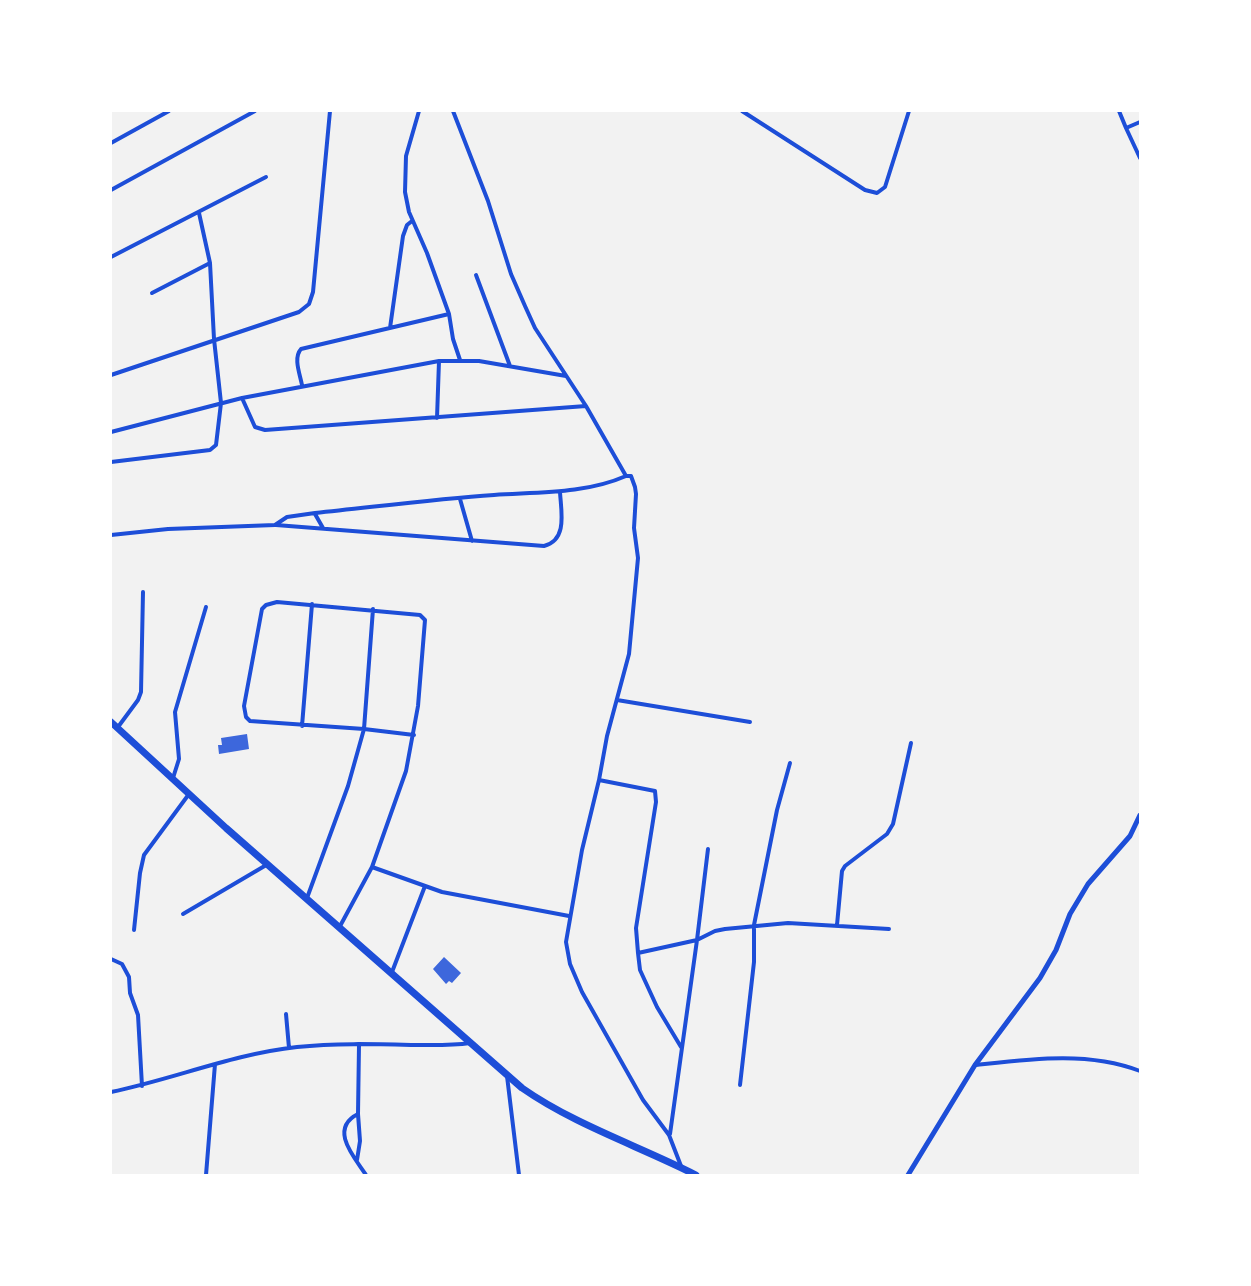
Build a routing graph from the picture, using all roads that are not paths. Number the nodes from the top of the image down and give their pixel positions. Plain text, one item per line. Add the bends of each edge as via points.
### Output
1 (169, 111) edge
2 (255, 111) edge
3 (330, 111) edge
4 (419, 111) edge
5 (453, 111) edge
6 (742, 111) edge
7 (909, 111) edge
8 (1119, 111) edge
9 (1140, 122) edge
10 (1126, 128) junction
11 (111, 143) edge
12 (1140, 158) edge
13 (266, 177) dead end
14 (111, 190) edge
15 (199, 213) junction
16 (412, 221) junction
17 (111, 257) edge
18 (210, 263) junction
19 (476, 275) dead end
20 (152, 293) dead end
21 (449, 314) junction
22 (390, 328) junction
23 (214, 339) junction
24 (460, 360) junction
25 (440, 361) junction
26 (510, 366) junction
27 (111, 375) edge
28 (566, 376) junction
29 (302, 386) junction
30 (242, 398) junction
31 (221, 403) junction
32 (586, 406) junction
33 (437, 418) junction
34 (111, 432) edge
35 (111, 462) edge
36 (626, 476) junction
37 (560, 492) junction
38 (460, 499) junction
39 (315, 513) junction
40 (275, 525) junction
41 (323, 529) junction
42 (111, 535) edge
43 (472, 541) junction
44 (142, 592) dead end
45 (312, 604) junction
46 (206, 607) dead end
47 (373, 609) junction
48 (617, 700) junction
49 (111, 722) edge
50 (750, 722) dead end
51 (302, 726) junction
52 (118, 728) junction
53 (364, 729) junction
54 (414, 735) junction
55 (911, 743) dead end
56 (790, 763) dead end
57 (173, 779) junction
58 (599, 780) junction
59 (189, 794) junction
60 (1140, 815) edge
61 (708, 849) dead end
62 (268, 864) junction
63 (372, 867) junction
64 (425, 886) junction
65 (307, 898) junction
66 (183, 914) dead end
67 (569, 916) junction
68 (754, 925) junction
69 (837, 925) junction
70 (339, 928) junction
71 (889, 929) dead end
72 (134, 930) dead end
73 (697, 940) junction
74 (638, 953) junction
75 (111, 959) edge
76 (392, 974) junction
77 (286, 1014) dead end
78 (470, 1043) junction
79 (359, 1045) junction
80 (289, 1048) junction
81 (681, 1048) junction
82 (215, 1064) junction
83 (975, 1065) junction
84 (1140, 1071) edge
85 (507, 1076) junction
86 (740, 1085) dead end
87 (142, 1086) junction
88 (111, 1092) edge
89 (358, 1114) junction
90 (669, 1135) junction
91 (357, 1160) junction
92 (681, 1167) junction
93 (206, 1175) edge
94 (366, 1175) edge
95 (519, 1175) edge
96 (696, 1175) edge
97 (908, 1175) edge

1 - 11 street
2 - 14 street
3 - 23 street via 309,304 299,312
4 - 16 street via 406,156 405,192
5 - 28 street via 511,274 535,328
6 - 7 street via 877,194 885,187
8 - 10 street
9 - 10 street
10 - 12 street
13 - 15 street
15 - 17 street
15 - 18 street
16 - 21 street
16 - 22 street via 403,236
18 - 20 street
18 - 23 street
19 - 26 street
21 - 22 street
21 - 24 street
22 - 29 street via 301,349 297,357
23 - 27 street
23 - 31 street
24 - 25 street
24 - 26 street
25 - 29 street
25 - 33 street
26 - 28 street
28 - 32 street
29 - 30 street
30 - 31 street
30 - 33 street via 255,427 265,430
31 - 34 street
31 - 35 street via 219,434 210,450
32 - 33 street
32 - 36 street
36 - 37 street
36 - 48 street via 631,476 635,487 638,558 629,654
37 - 38 street
37 - 43 street via 561,530 550,544
38 - 39 street
38 - 43 street
39 - 40 street via 287,517
39 - 41 street
40 - 41 street
40 - 42 street
41 - 43 street
44 - 52 street via 141,692
45 - 47 street
45 - 51 street
45 - 51 street via 271,603 262,609 244,706 250,721
46 - 57 street via 175,712 179,759
47 - 53 street
47 - 54 street via 420,615 425,620
48 - 50 street
48 - 58 street
49 - 52 main road
51 - 53 street
52 - 57 main road
53 - 54 street
53 - 65 street via 348,786
54 - 63 street
55 - 69 street via 890,830 842,871
56 - 68 street
57 - 59 main road
58 - 67 street
58 - 74 street via 651,789 656,795 636,928
59 - 62 main road
59 - 72 street via 144,855
60 - 83 street via 1130,837 1092,879 1075,905 1041,978
61 - 73 street
62 - 65 main road
62 - 66 street
63 - 64 street
63 - 70 street
64 - 67 street via 461,897
64 - 76 street
65 - 70 main road
67 - 90 street via 566,942 575,977 643,1100
68 - 69 street
68 - 73 street via 716,931
68 - 86 street via 754,962
69 - 71 street
70 - 76 main road
73 - 74 street
73 - 81 street
74 - 81 street via 640,970
75 - 87 street via 122,964 129,977 138,1015
76 - 78 main road
77 - 80 street
78 - 79 street
78 - 85 main road
79 - 80 street
79 - 89 street
80 - 82 street
81 - 90 street
82 - 87 street
82 - 93 street
83 - 84 street via 1078,1058
83 - 97 street
85 - 92 main road via 543,1101
85 - 95 street
87 - 88 street
89 - 91 street
89 - 91 street via 352,1117 344,1134 346,1145
90 - 92 street
91 - 94 street
92 - 96 main road

